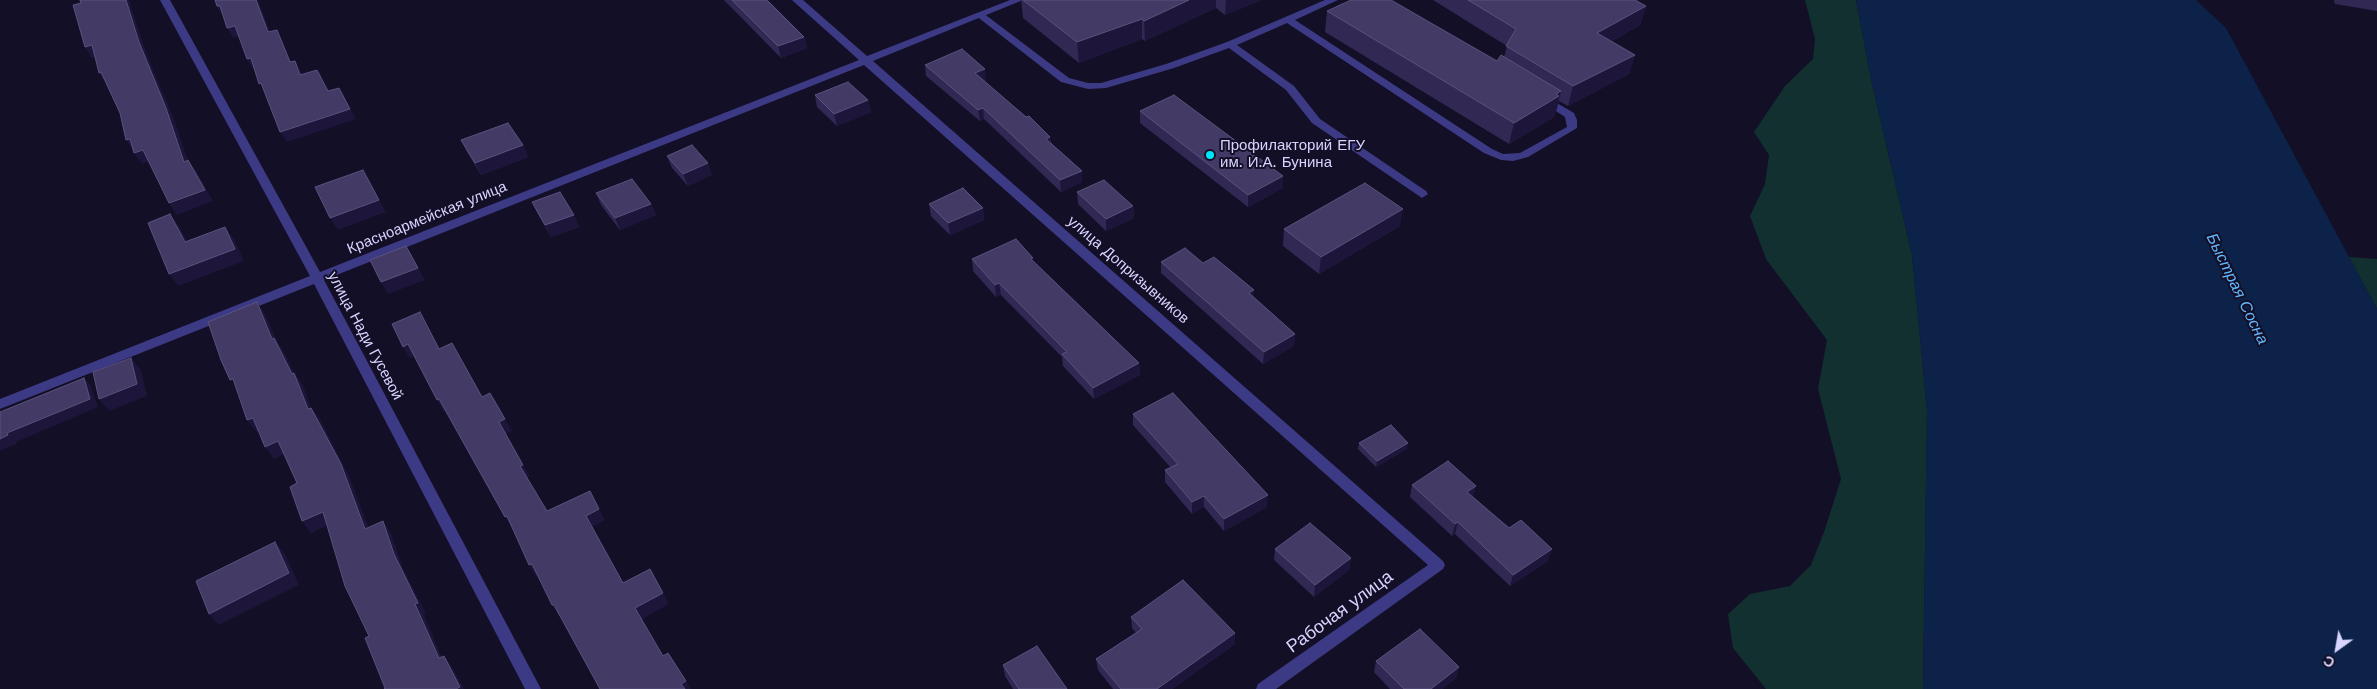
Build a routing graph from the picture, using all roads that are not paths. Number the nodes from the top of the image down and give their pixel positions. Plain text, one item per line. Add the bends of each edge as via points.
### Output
1 (165, 0) edge
2 (797, 0) edge
3 (1018, 0) edge
4 (1333, 0) edge
5 (980, 15) junction
6 (1289, 20) junction
7 (1230, 44) junction
8 (865, 60) junction
9 (1532, 91) edge
10 (1422, 194) dead end
11 (317, 278) junction
12 (0, 404) edge
13 (1438, 565) joint
14 (533, 689) edge
15 (1264, 689) edge

1 - 11 street, улица Нади Гусевой
2 - 8 street, улица Допризывников
3 - 5 street, Красноармейская улица
4 - 6 street
5 - 7 street via 1055,74 1088,86 1102,86 1153,71
5 - 8 street, Красноармейская улица
6 - 7 street
6 - 9 street via 1501,157 1524,155 1572,128 1572,120 1565,111
7 - 10 street via 1290,88 1316,121
8 - 11 street, Красноармейская улица
8 - 13 street, улица Допризывников
11 - 12 street, Красноармейская улица
11 - 14 street, улица Нади Гусевой
13 - 15 street, Рабочая улица

